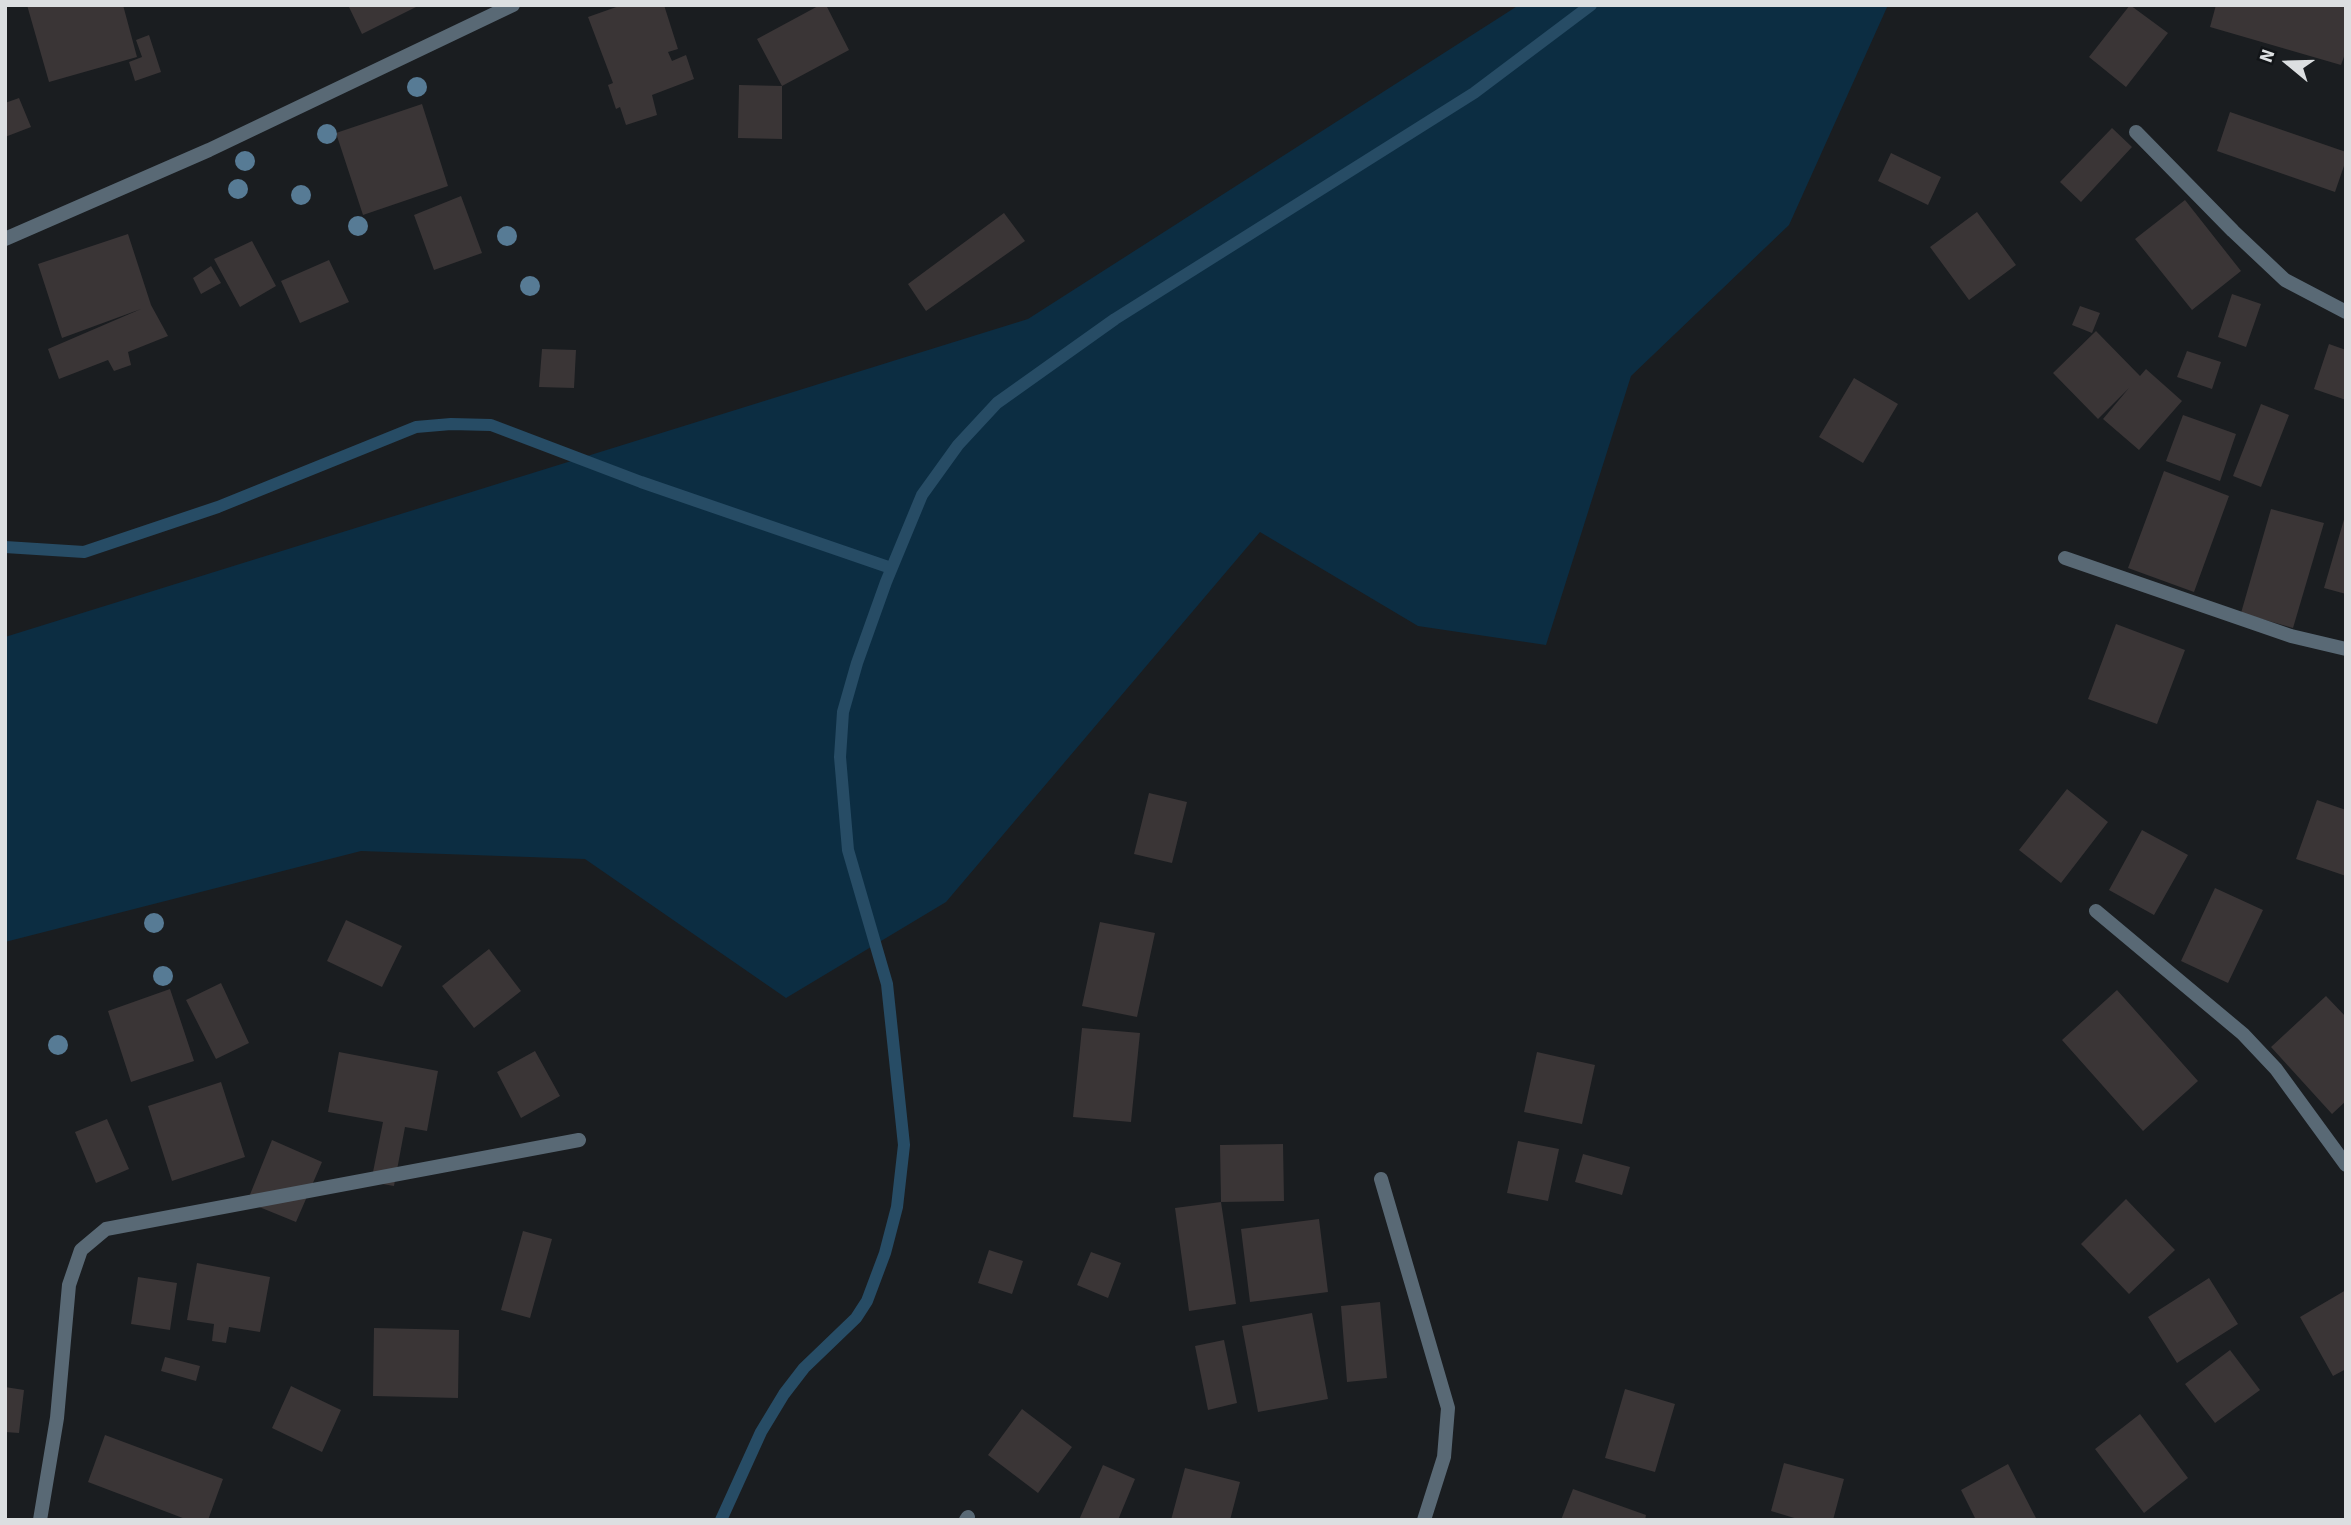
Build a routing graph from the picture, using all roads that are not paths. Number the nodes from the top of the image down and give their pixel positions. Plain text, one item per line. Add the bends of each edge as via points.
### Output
1 (513, 5) edge
2 (2136, 132) dead end
3 (5, 239) edge
4 (2346, 312) edge
5 (2065, 558) dead end
6 (2346, 649) edge
7 (2096, 911) dead end
8 (579, 1140) dead end
9 (2346, 1165) edge
10 (1381, 1179) dead end
11 (40, 1520) edge
12 (1424, 1520) edge

1 - 3 street via 209,150
2 - 4 street via 2285,280
5 - 6 street via 2291,636
7 - 9 street via 2243,1034 2276,1069
8 - 11 street via 106,1229 81,1250 69,1285 57,1418
10 - 12 street via 1448,1408 1444,1457

